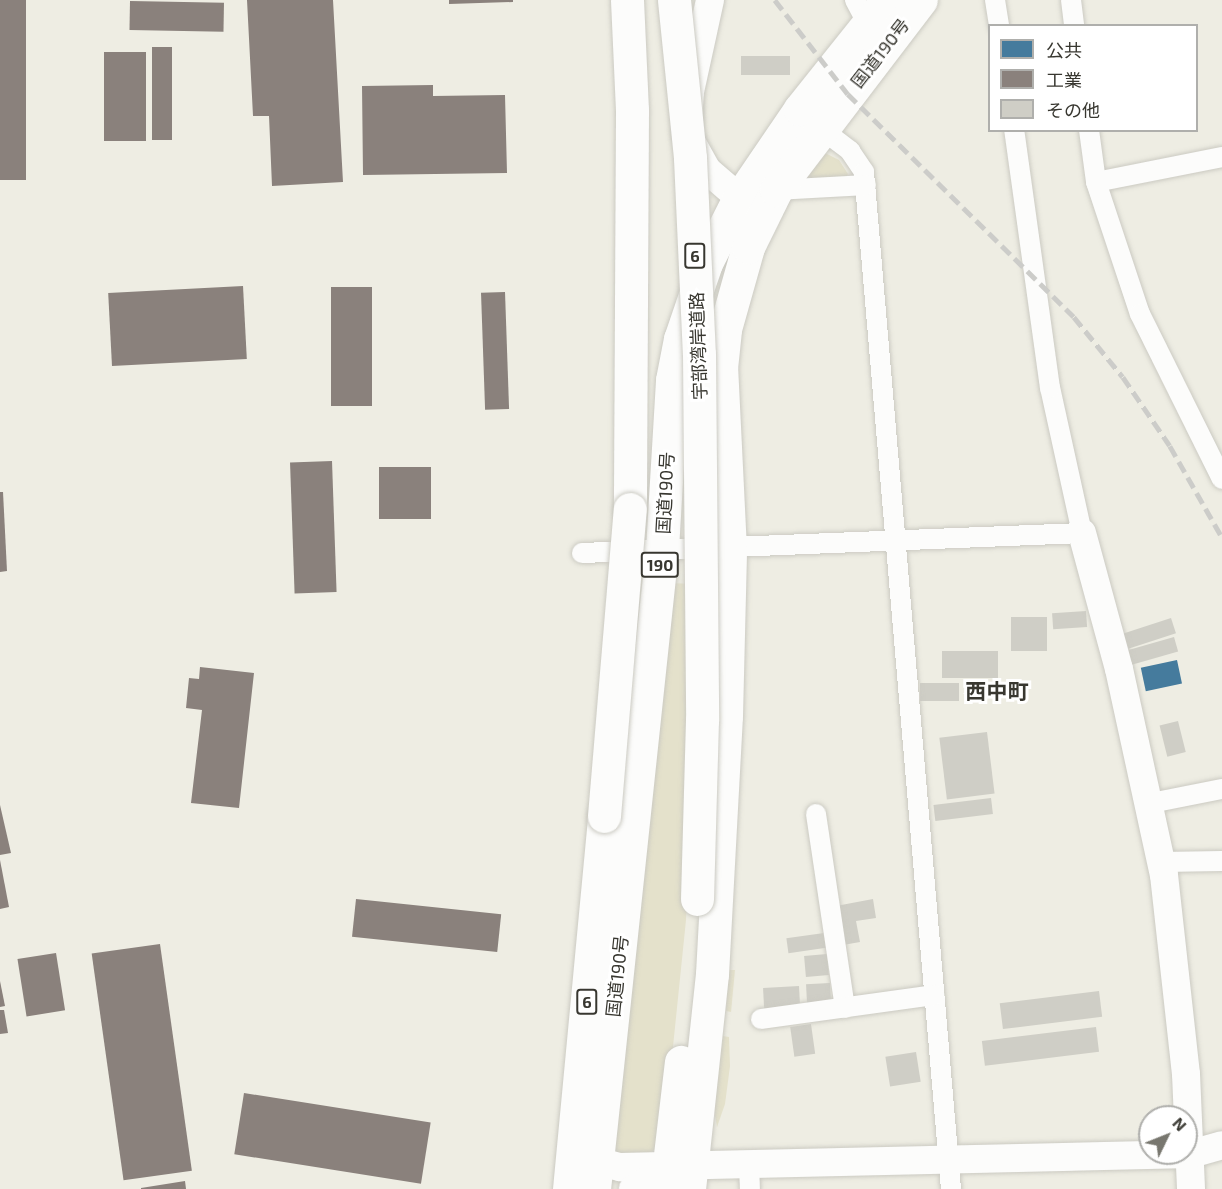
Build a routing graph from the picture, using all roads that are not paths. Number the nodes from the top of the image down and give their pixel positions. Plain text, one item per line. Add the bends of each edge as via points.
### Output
1 (627, 0) edge
2 (674, 0) edge
3 (710, 0) edge
4 (887, 0) edge
5 (921, 0) edge
6 (995, 0) edge
7 (1071, 0) edge
8 (869, 23) edge
9 (999, 24) edge
10 (1074, 24) edge
11 (820, 128) junction
12 (1014, 132) edge
13 (1089, 132) edge
14 (1222, 157) edge
15 (1096, 182) junction
16 (866, 185) junction
17 (758, 202) junction
18 (1222, 479) edge
19 (1083, 533) junction
20 (898, 541) junction
21 (662, 549) junction
22 (730, 549) junction
23 (582, 553) dead end
24 (1222, 789) edge
25 (1151, 803) junction
26 (816, 814) dead end
27 (1222, 861) edge
28 (1162, 862) junction
29 (934, 995) junction
30 (845, 1008) junction
31 (761, 1019) dead end
32 (1188, 1105) edge
33 (576, 1117) junction
34 (1222, 1145) edge
35 (1198, 1152) edge
36 (1138, 1155) edge
37 (949, 1159) junction
38 (1191, 1165) edge
39 (596, 1175) edge
40 (750, 1176) edge
41 (679, 1177) edge
42 (569, 1189) edge
43 (633, 1189) edge
44 (951, 1189) edge
45 (1191, 1189) edge

1 - 33 highway, 6, bridge via 632,110 630,508
2 - 41 highway, 宇部湾岸道路 / 6, bridge via 690,158 703,513 697,898
3 - 17 street via 690,92 687,134 707,170
4 - 8 highway, 国道190号 / 190
5 - 8 highway, 国道190号 / 190
6 - 9 street
7 - 10 street
8 - 11 highway, 国道190号 / 190
8 - 17 highway, 国道190号 / 190 via 763,159
11 - 16 street via 850,151 864,172
11 - 17 highway, 国道190号 / 190
12 - 19 street via 1050,388
13 - 15 street
14 - 15 street
15 - 18 street via 1140,314
16 - 17 street
16 - 20 street
17 - 21 highway, 国道190号 / 190 via 706,263 680,339 672,380
17 - 22 highway, 国道190号 / 190 via 736,283 721,368
19 - 20 street
19 - 25 street
20 - 22 street
20 - 29 street
21 - 22 street
21 - 23 street
21 - 39 highway, 国道190号 / 190
22 - 41 highway, 国道190号 / 190 via 726,716 712,974
24 - 25 street
25 - 28 street
26 - 30 street
27 - 28 street
28 - 32 street
29 - 30 street
29 - 37 street
30 - 31 street
33 - 39 street via 580,1141
33 - 42 highway, 6
34 - 35 street
36 - 37 street
37 - 40 street
37 - 44 street
38 - 45 street
39 - 41 street via 620,1167
40 - 41 street
41 - 43 street

